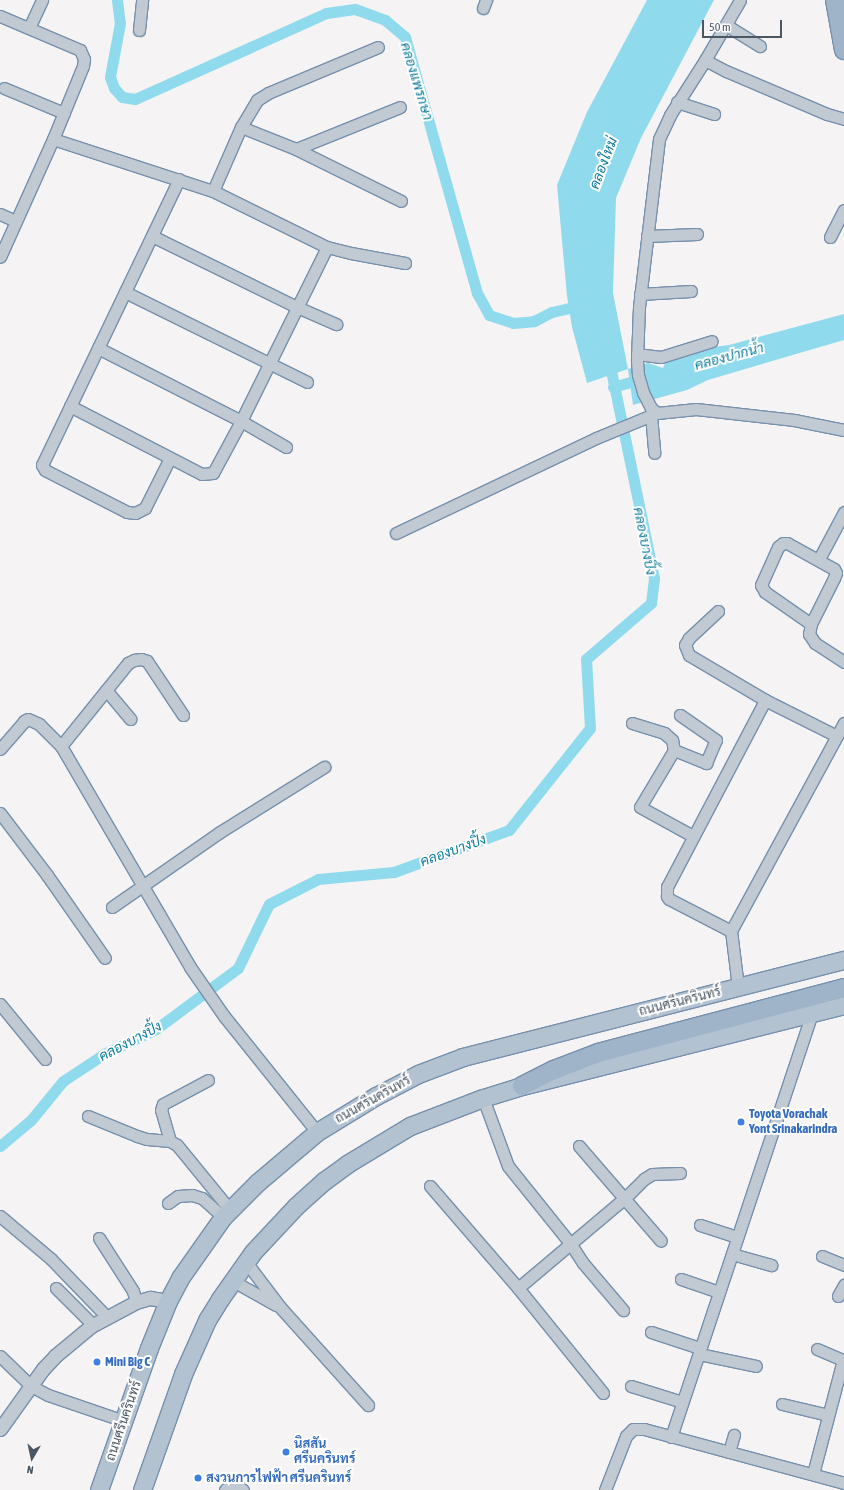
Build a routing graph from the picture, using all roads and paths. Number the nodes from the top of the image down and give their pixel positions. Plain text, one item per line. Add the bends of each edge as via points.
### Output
1 (42, 0) edge
2 (142, 0) edge
3 (740, 0) edge
4 (835, 0) edge
5 (0, 16) edge
6 (726, 25) junction
7 (29, 28) junction
8 (139, 30) dead end
9 (760, 46) dead end
10 (378, 47) dead end
11 (844, 50) edge
12 (705, 60) junction
13 (4, 88) dead end
14 (677, 102) junction
15 (400, 107) dead end
16 (64, 113) junction
17 (714, 114) dead end
18 (844, 119) edge
19 (242, 127) junction
20 (53, 139) junction
21 (296, 150) junction
22 (179, 179) junction
23 (212, 191) junction
24 (401, 201) dead end
25 (844, 210) edge
26 (0, 214) edge
27 (16, 221) junction
28 (697, 234) dead end
29 (152, 236) junction
30 (646, 236) junction
31 (830, 237) dead end
32 (327, 247) junction
33 (0, 257) edge
34 (405, 263) dead end
35 (691, 291) dead end
36 (125, 292) junction
37 (640, 294) junction
38 (297, 307) junction
39 (336, 324) dead end
40 (712, 342) dead end
41 (98, 348) junction
42 (637, 357) junction
43 (269, 363) junction
44 (307, 382) dead end
45 (70, 406) junction
46 (652, 413) junction
47 (242, 421) junction
48 (844, 430) edge
49 (286, 447) dead end
50 (654, 452) dead end
51 (170, 458) junction
52 (844, 512) edge
53 (396, 533) dead end
54 (819, 559) junction
55 (718, 611) dead end
56 (811, 624) junction
57 (844, 662) edge
58 (106, 690) junction
59 (765, 700) junction
60 (680, 715) dead end
61 (183, 716) dead end
62 (130, 720) dead end
63 (632, 723) dead end
64 (844, 723) edge
65 (837, 736) junction
66 (61, 746) junction
67 (0, 749) edge
68 (674, 750) junction
69 (324, 767) dead end
70 (0, 813) edge
71 (693, 836) junction
72 (143, 886) junction
73 (112, 907) dead end
74 (731, 931) junction
75 (105, 958) dead end
76 (844, 960) edge
77 (738, 987) junction
78 (844, 988) edge
79 (0, 1004) edge
80 (844, 1005) edge
81 (812, 1013) junction
82 (45, 1059) dead end
83 (208, 1080) dead end
84 (522, 1086) junction
85 (483, 1098) junction
86 (88, 1116) dead end
87 (317, 1132) junction
88 (170, 1141) junction
89 (579, 1146) dead end
90 (680, 1173) dead end
91 (430, 1186) dead end
92 (625, 1198) junction
93 (168, 1203) dead end
94 (226, 1213) junction
95 (0, 1216) edge
96 (700, 1225) dead end
97 (737, 1237) junction
98 (99, 1238) dead end
99 (661, 1240) dead end
100 (570, 1243) junction
101 (732, 1254) junction
102 (822, 1256) dead end
103 (246, 1262) junction
104 (771, 1265) dead end
105 (844, 1265) edge
106 (681, 1279) dead end
107 (233, 1281) junction
108 (844, 1286) edge
109 (56, 1288) dead end
110 (518, 1288) junction
111 (719, 1292) junction
112 (838, 1296) dead end
113 (168, 1301) junction
114 (136, 1302) junction
115 (280, 1307) junction
116 (623, 1310) dead end
117 (107, 1317) junction
118 (91, 1326) junction
119 (651, 1332) dead end
120 (818, 1349) dead end
121 (700, 1351) junction
122 (0, 1356) edge
123 (843, 1361) edge
124 (756, 1366) dead end
125 (30, 1386) junction
126 (631, 1386) dead end
127 (603, 1393) dead end
128 (682, 1402) junction
129 (782, 1404) dead end
130 (368, 1405) dead end
131 (828, 1415) junction
132 (124, 1421) junction
133 (0, 1429) edge
134 (734, 1435) dead end
135 (671, 1437) junction
136 (729, 1452) junction
137 (813, 1474) junction
138 (844, 1483) edge
139 (99, 1490) edge
140 (142, 1490) edge
141 (225, 1490) edge
142 (243, 1490) edge
143 (605, 1490) edge

1 - 7 street
2 - 8 street
3 - 6 street
4 - 11 highway
5 - 7 street
6 - 9 street
6 - 12 street
7 - 16 street via 80,50 82,54 83,66
10 - 19 street via 268,93 257,100
12 - 14 street
12 - 18 street via 827,114
13 - 16 street
14 - 17 street
14 - 30 street via 659,140
15 - 21 street
16 - 20 street
19 - 21 street
19 - 23 street
20 - 22 street
20 - 27 street
21 - 24 street
22 - 23 street
22 - 29 street
23 - 32 street
25 - 31 street
26 - 27 street
27 - 33 street
28 - 30 street
29 - 36 street
29 - 38 street
30 - 37 street
32 - 34 street
32 - 38 street
35 - 37 street
36 - 41 street
36 - 43 street
37 - 42 street
38 - 39 street
38 - 43 street
40 - 42 street via 661,357
41 - 45 street
41 - 47 street
42 - 46 street via 638,375
43 - 44 street
43 - 47 street
45 - 51 street
45 - 51 street via 43,461 45,470 127,512 135,513 145,508
46 - 48 street via 696,409 794,420
46 - 50 street
46 - 53 street
47 - 49 street
47 - 51 street via 213,473 202,474
52 - 54 street
54 - 56 street via 836,573
54 - 56 street via 783,543 778,547 761,585 765,592
55 - 59 street via 689,638 685,645 686,650 696,660
56 - 57 street via 811,639
58 - 61 street via 128,663 141,659 147,661
58 - 62 street
58 - 66 street
59 - 65 street
59 - 71 street
60 - 68 street via 716,740 706,763
63 - 68 street via 664,733 672,740
64 - 65 street
65 - 74 street
66 - 67 street via 40,724 28,719
66 - 72 street
68 - 71 street via 640,807
69 - 72 street via 220,832
70 - 75 street
71 - 74 street via 667,888 667,896
72 - 73 street
72 - 87 street via 190,967 224,1016
74 - 77 street
76 - 77 main road, ถนนศรีนครินทร์
77 - 87 main road, ถนนศรีนครินทร์ via 462,1057 418,1074
78 - 84 highway via 598,1053
79 - 82 street
80 - 81 main road
81 - 84 main road
81 - 97 street
83 - 88 street via 163,1104 161,1110
84 - 85 main road
85 - 100 street via 508,1166
85 - 103 main road via 410,1126 347,1164 305,1196
86 - 88 street via 137,1136
87 - 94 main road, ถนนศรีนครินทร์
88 - 94 street via 187,1156
89 - 92 street
90 - 92 street via 652,1174 644,1178
91 - 110 street
92 - 99 street
92 - 100 street
93 - 94 street via 178,1196 192,1195 202,1198
94 - 113 main road, ถนนศรีนครินทร์ via 180,1278
95 - 117 street via 51,1259
96 - 97 street
97 - 101 street
98 - 114 street via 133,1291
100 - 110 street
100 - 116 street via 583,1263
101 - 104 street
101 - 111 street
102 - 105 street
103 - 107 main road
103 - 115 street
106 - 111 street
107 - 115 street
107 - 140 main road via 207,1320 193,1350
108 - 112 street
109 - 118 street
110 - 127 street
111 - 121 street
113 - 114 street via 150,1298
113 - 132 main road, ถนนศรีนครินทร์
114 - 117 street
115 - 130 street
117 - 118 street
118 - 125 street via 55,1356
119 - 121 street
120 - 123 street
121 - 124 street
121 - 128 street
122 - 125 street
123 - 131 street
125 - 132 street via 48,1395
125 - 133 street
126 - 128 street
128 - 135 street
129 - 131 street
131 - 137 street
132 - 139 main road, ถนนศรีนครินทร์
134 - 136 street
135 - 136 street
135 - 143 street via 644,1429 633,1429 626,1436
136 - 137 street
137 - 138 street
141 - 142 street via 231,1484 236,1484

